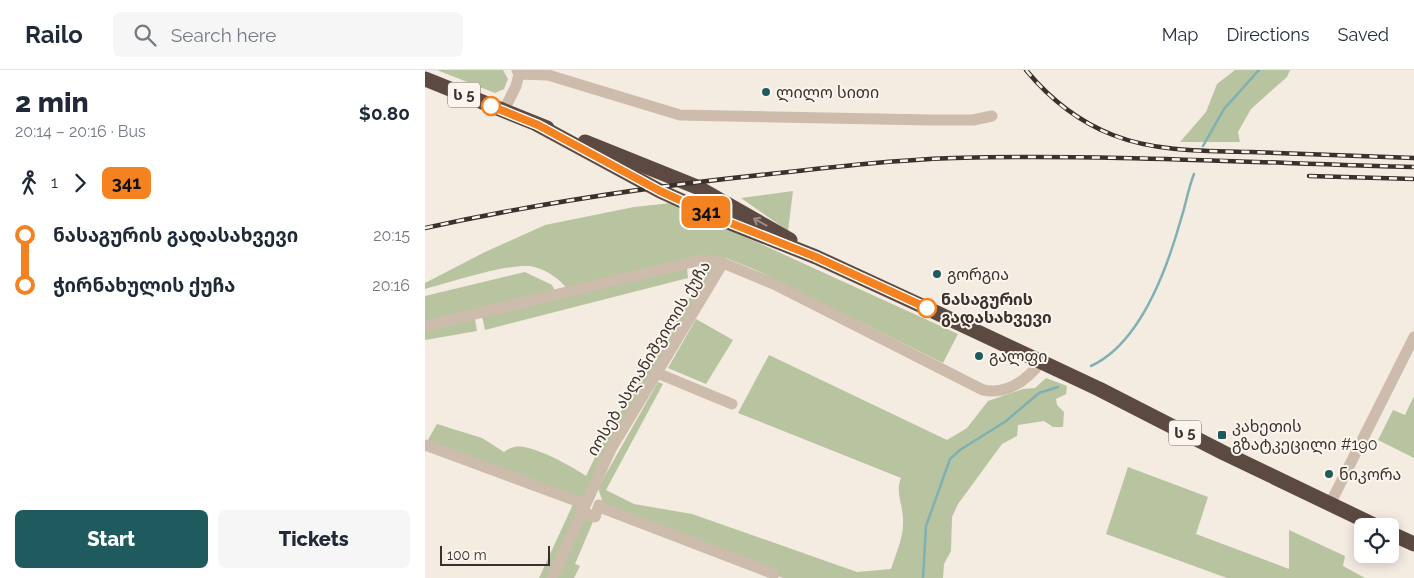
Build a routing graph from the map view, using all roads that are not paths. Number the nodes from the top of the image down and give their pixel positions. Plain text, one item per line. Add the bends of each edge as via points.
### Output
1 (518, 72) edge
2 (425, 79) edge
3 (504, 110) junction
4 (992, 116) dead end
5 (723, 263) junction
6 (425, 326) edge
7 (1414, 338) edge
8 (1041, 362) junction
9 (657, 373) junction
10 (732, 404) dead end
11 (425, 445) edge
12 (590, 491) junction
13 (1330, 504) junction
14 (599, 505) junction
15 (583, 508) junction
16 (1359, 518) edge
17 (1399, 537) edge
18 (1414, 544) edge
19 (774, 574) dead end
20 (551, 578) edge

1 - 3 street via 516,86
1 - 4 street via 548,75 680,115 921,120 973,120
2 - 3 highway, ს 5
3 - 8 highway, ს 5 via 660,191 816,257
5 - 6 street via 701,260
5 - 8 street, იოსებ ასლანიშვილის ქუჩა via 776,285 983,390 1006,390 1030,376
5 - 9 street, იოსებ ასლანიშვილის ქუჩა
7 - 13 street
8 - 13 highway, ს 5
9 - 10 street
9 - 12 street, იოსებ ასლანიშვილის ქუჩა
11 - 15 street
12 - 14 street
12 - 15 street, იოსებ ასლანიშვილის ქუჩა
13 - 16 highway, ს 5
14 - 15 street via 595,517
14 - 19 street
15 - 20 street, იოსებ ასლანიშვილის ქუჩა
17 - 18 highway

